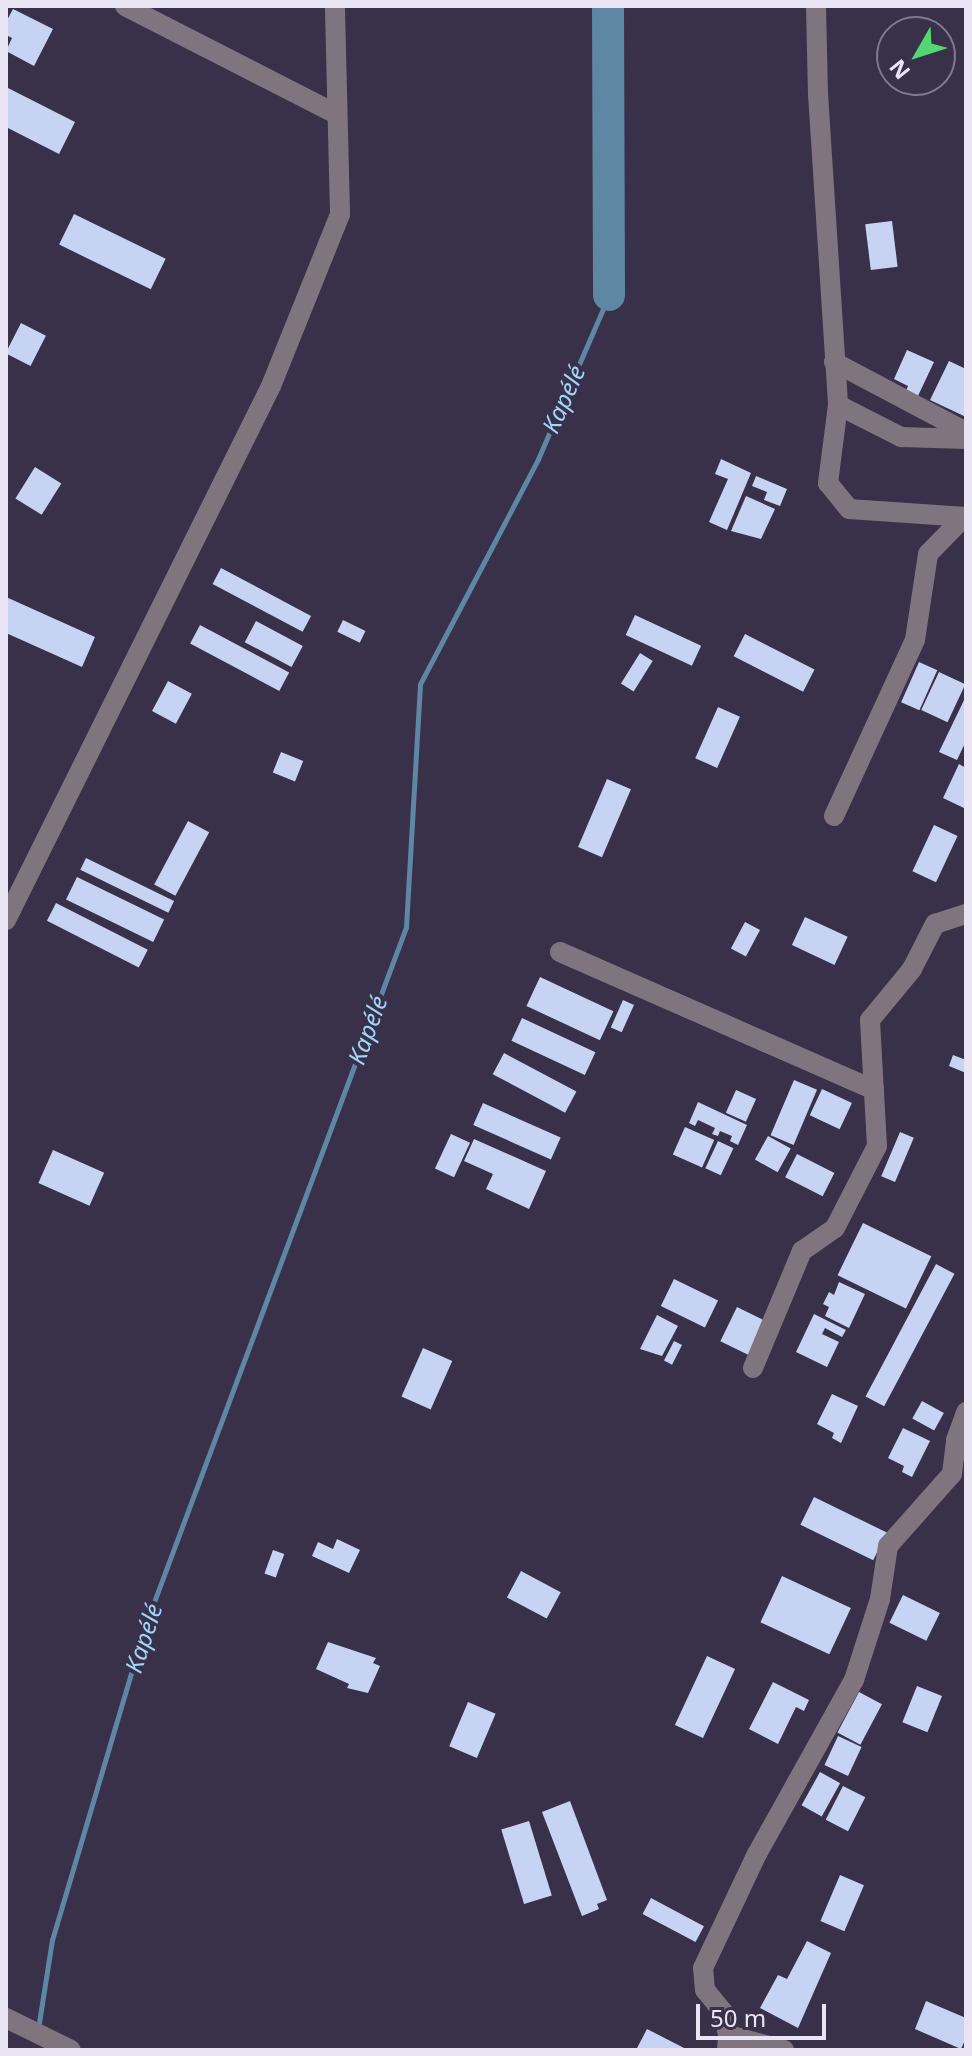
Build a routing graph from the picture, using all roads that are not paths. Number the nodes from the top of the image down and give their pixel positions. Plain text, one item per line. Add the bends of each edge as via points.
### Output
1 (125, 6) edge
2 (335, 6) edge
3 (816, 6) edge
4 (336, 114) junction
5 (834, 362) junction
6 (838, 405) junction
7 (966, 432) edge
8 (966, 439) edge
9 (965, 517) edge
10 (834, 816) dead end
11 (966, 914) edge
12 (6, 920) edge
13 (560, 952) dead end
14 (874, 1090) junction
15 (753, 1368) dead end
16 (966, 1412) edge
17 (6, 2018) edge
18 (728, 2042) edge
19 (71, 2050) edge
20 (784, 2050) edge

1 - 4 street
2 - 4 street
3 - 5 street
4 - 12 street via 340,214 271,386
5 - 6 street
5 - 7 street
6 - 8 street via 901,437
6 - 9 street via 828,483 849,509
9 - 10 street via 928,554 915,640
11 - 14 street via 935,924 912,969 870,1020
13 - 14 street
14 - 15 street via 877,1146 835,1228 802,1251
16 - 18 street via 952,1474 888,1546 880,1599 854,1680 757,1854 703,1968 705,1990 723,2012
17 - 19 street
18 - 20 street

